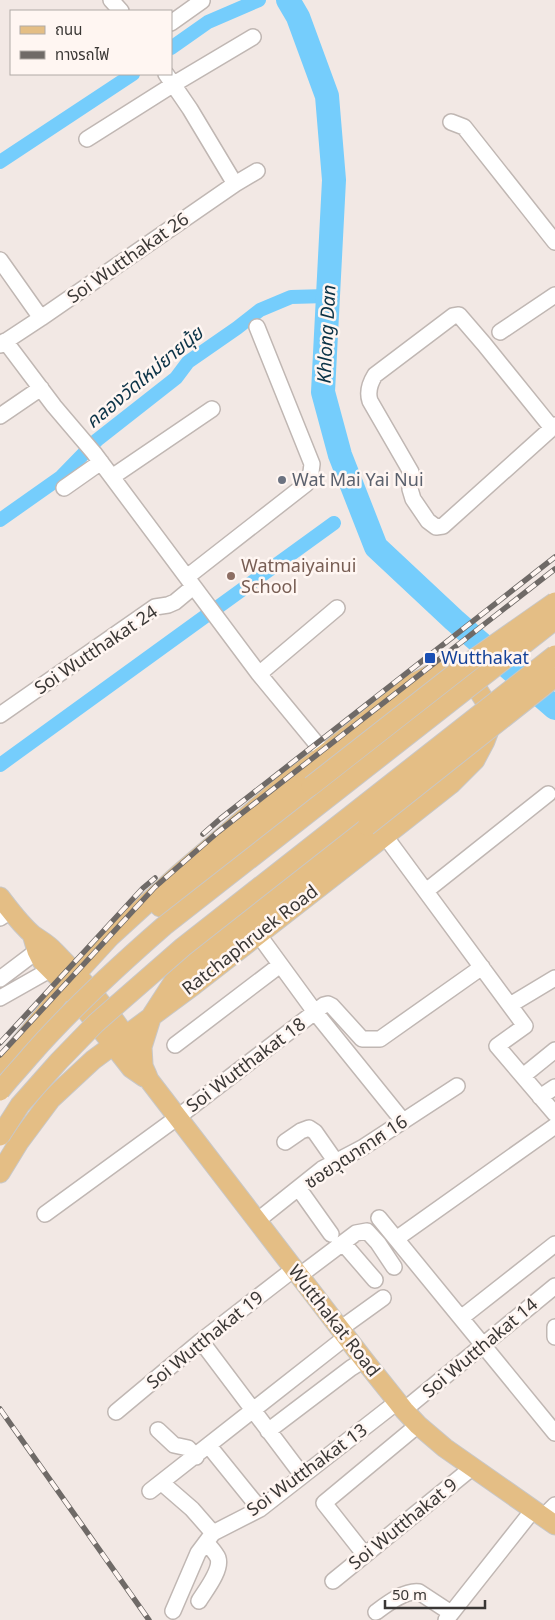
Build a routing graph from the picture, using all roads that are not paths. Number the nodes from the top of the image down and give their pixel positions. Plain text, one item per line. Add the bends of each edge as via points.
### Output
1 (111, 0) edge
2 (202, 1) dead end
3 (120, 10) edge
4 (172, 22) edge
5 (253, 37) dead end
6 (170, 79) edge
7 (451, 122) dead end
8 (87, 138) dead end
9 (257, 172) dead end
10 (235, 184) junction
11 (555, 242) edge
12 (0, 260) edge
13 (555, 295) edge
14 (41, 318) junction
15 (257, 327) dead end
16 (500, 332) dead end
17 (3, 343) edge
18 (41, 388) junction
19 (212, 408) dead end
20 (0, 416) edge
21 (553, 426) edge
22 (94, 453) junction
23 (112, 477) junction
24 (64, 488) dead end
25 (190, 582) junction
26 (555, 602) edge
27 (337, 608) dead end
28 (555, 620) edge
29 (555, 655) edge
30 (259, 674) junction
31 (555, 677) edge
32 (0, 714) edge
33 (325, 754) junction
34 (548, 794) dead end
35 (385, 836) junction
36 (426, 891) junction
37 (4, 909) edge
38 (258, 934) junction
39 (42, 953) junction
40 (88, 959) junction
41 (280, 965) junction
42 (482, 967) junction
43 (555, 978) edge
44 (0, 979) edge
45 (71, 979) junction
46 (0, 998) edge
47 (510, 1005) junction
48 (48, 1010) junction
49 (315, 1012) junction
50 (152, 1015) junction
51 (119, 1042) junction
52 (175, 1045) dead end
53 (555, 1050) edge
54 (93, 1060) junction
55 (0, 1068) edge
56 (141, 1071) junction
57 (523, 1076) junction
58 (457, 1086) dead end
59 (555, 1087) edge
60 (0, 1091) edge
61 (540, 1097) junction
62 (555, 1114) edge
63 (178, 1117) junction
64 (403, 1121) junction
65 (555, 1126) edge
66 (0, 1136) edge
67 (285, 1142) dead end
68 (336, 1162) junction
69 (0, 1173) edge
70 (298, 1189) junction
71 (45, 1214) dead end
72 (380, 1218) dead end
73 (257, 1221) junction
74 (337, 1238) junction
75 (396, 1239) junction
76 (555, 1244) edge
77 (394, 1267) dead end
78 (296, 1272) junction
79 (375, 1280) dead end
80 (555, 1286) edge
81 (383, 1298) dead end
82 (462, 1318) junction
83 (555, 1328) edge
84 (343, 1333) junction
85 (555, 1337) edge
86 (201, 1341) junction
87 (483, 1345) junction
88 (364, 1360) junction
89 (401, 1406) junction
90 (254, 1411) junction
91 (116, 1412) dead end
92 (418, 1425) junction
93 (158, 1430) dead end
94 (268, 1430) junction
95 (555, 1433) edge
96 (209, 1446) junction
97 (196, 1457) junction
98 (473, 1467) junction
99 (302, 1475) junction
100 (260, 1509) junction
101 (547, 1514) edge
102 (210, 1538) junction
103 (365, 1555) junction
104 (333, 1581) dead end
105 (199, 1601) dead end
106 (172, 1611) dead end
107 (376, 1612) dead end
108 (448, 1617) edge

1 - 3 street
2 - 4 street
5 - 6 street
6 - 8 street
6 - 10 street
7 - 11 street via 464,127
9 - 10 street, Soi Wutthakat 26
10 - 14 street, Soi Wutthakat 26
12 - 14 street
13 - 16 street
14 - 17 street, Soi Wutthakat 26
15 - 25 street, Soi Wutthakat 24 via 312,464 311,472 306,484
17 - 18 street
18 - 20 street
18 - 22 street
19 - 23 street
21 - 21 street via 443,526 436,527 430,524 413,500 411,472 370,401 369,388 375,375 453,316 459,315
22 - 23 street
22 - 24 street
23 - 25 street
25 - 30 street
25 - 32 street, Soi Wutthakat 24 via 175,602 155,607
26 - 40 main road, bridge via 468,663 126,935
27 - 30 street
28 - 60 main road, bridge via 164,926 74,1009
29 - 66 main road, Ratchaphruek Road, bridge via 183,947 65,1054 20,1106
30 - 33 street
31 - 50 main road, bridge via 193,964 174,982
33 - 35 main road, Ratchaphruek Road via 412,684 435,672 453,672 466,677 478,690 488,706 491,725 476,760
33 - 40 main road, Ratchaphruek Road via 288,780 179,874
34 - 36 street
35 - 36 street
35 - 38 main road, Ratchaphruek Road
36 - 42 street
37 - 39 main road, Wutthakat Road
38 - 41 street
38 - 50 main road, Ratchaphruek Road
39 - 40 main road
39 - 44 street
39 - 45 main road, Wutthakat Road
39 - 46 street
39 - 48 main road
40 - 45 main road, Ratchaphruek Road
41 - 49 street
41 - 52 street
42 - 47 street
42 - 49 street via 380,1039 362,1038 328,1004
43 - 47 street
45 - 48 main road, Ratchaphruek Road
45 - 51 main road, Wutthakat Road via 96,998
47 - 57 street via 525,1026 497,1046
48 - 55 main road, Ratchaphruek Road
49 - 63 street, Soi Wutthakat 18
49 - 64 street
50 - 51 main road, Ratchaphruek Road
50 - 56 main road via 142,1047
51 - 54 main road, Ratchaphruek Road
51 - 56 main road, Wutthakat Road
53 - 57 street
54 - 56 main road via 105,1059
54 - 69 main road, Ratchaphruek Road via 51,1099
56 - 63 main road, Wutthakat Road
57 - 61 street
58 - 64 street, ซอยวุฒากาศ 16
59 - 61 street
61 - 62 street
63 - 71 street, Soi Wutthakat 18
63 - 73 main road, Wutthakat Road
64 - 68 street, ซอยวุฒากาศ 16
65 - 75 street
67 - 68 street via 309,1128
68 - 70 street, ซอยวุฒากาศ 16
70 - 73 street, ซอยวุฒากาศ 16
70 - 74 street
72 - 75 street
73 - 78 main road, Wutthakat Road
74 - 77 street, Soi Wutthakat 19 via 367,1231
74 - 78 street, Soi Wutthakat 19
74 - 79 street
75 - 82 street
76 - 82 street
78 - 84 main road, Wutthakat Road
78 - 86 street, Soi Wutthakat 19
80 - 87 street, Soi Wutthakat 14
81 - 84 street
82 - 87 street
83 - 85 street
84 - 88 main road, Wutthakat Road
84 - 90 street
86 - 90 street
86 - 91 street, Soi Wutthakat 19
87 - 89 street, Soi Wutthakat 14
87 - 95 street
88 - 89 main road, Wutthakat Road
88 - 94 street
89 - 92 main road, Wutthakat Road
89 - 99 street, Soi Wutthakat 13
90 - 94 street
90 - 96 street
92 - 98 main road, Wutthakat Road
92 - 103 street via 324,1503
93 - 97 street via 174,1445 188,1448
94 - 99 street
96 - 97 street
96 - 100 street
97 - 102 street via 156,1487 192,1510
98 - 101 main road, Wutthakat Road
98 - 103 street, Soi Wutthakat 9
99 - 100 street, Soi Wutthakat 13
100 - 102 street, Soi Wutthakat 13
101 - 108 street
102 - 105 street via 218,1569
102 - 106 street via 198,1553
103 - 104 street, Soi Wutthakat 9
107 - 108 street via 398,1598 419,1592

